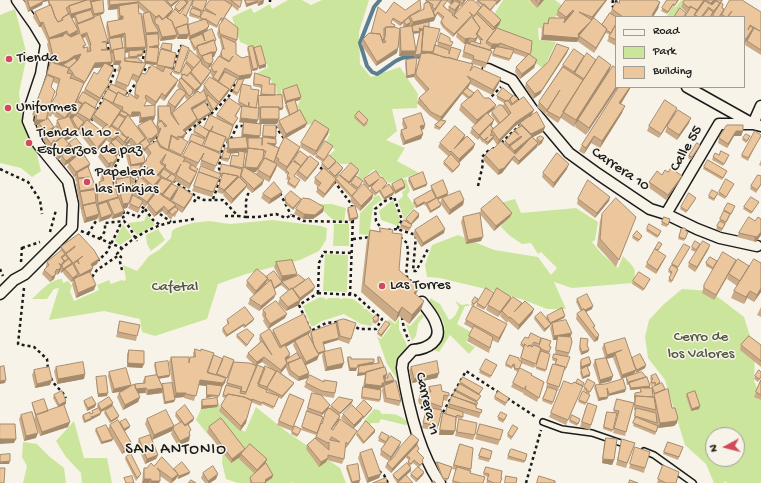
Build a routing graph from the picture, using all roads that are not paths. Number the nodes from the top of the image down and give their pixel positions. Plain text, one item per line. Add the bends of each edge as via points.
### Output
1 (17, 0) edge
2 (488, 70) edge
3 (689, 88) edge
4 (761, 106) edge
5 (757, 125) edge
6 (666, 214) junction
7 (760, 248) edge
8 (0, 294) edge
9 (422, 302) edge
10 (543, 422) road end
11 (634, 448) edge
12 (640, 450) edge
13 (440, 483) edge
14 (693, 483) edge

1 - 8 street via 46,44 41,74 28,120 38,144 68,181 72,227 25,274 14,280
2 - 6 street, Carrera 10 via 512,80 536,114 569,153 645,205
3 - 5 street
4 - 5 street
5 - 6 street, Calle 55 via 719,124
6 - 7 street, Carrera 10 via 708,234
9 - 13 street, Carrera 11 via 437,325 436,337 430,346 413,350 403,361 402,368 420,443
10 - 11 lane via 562,429 592,433
12 - 14 lane via 654,455

